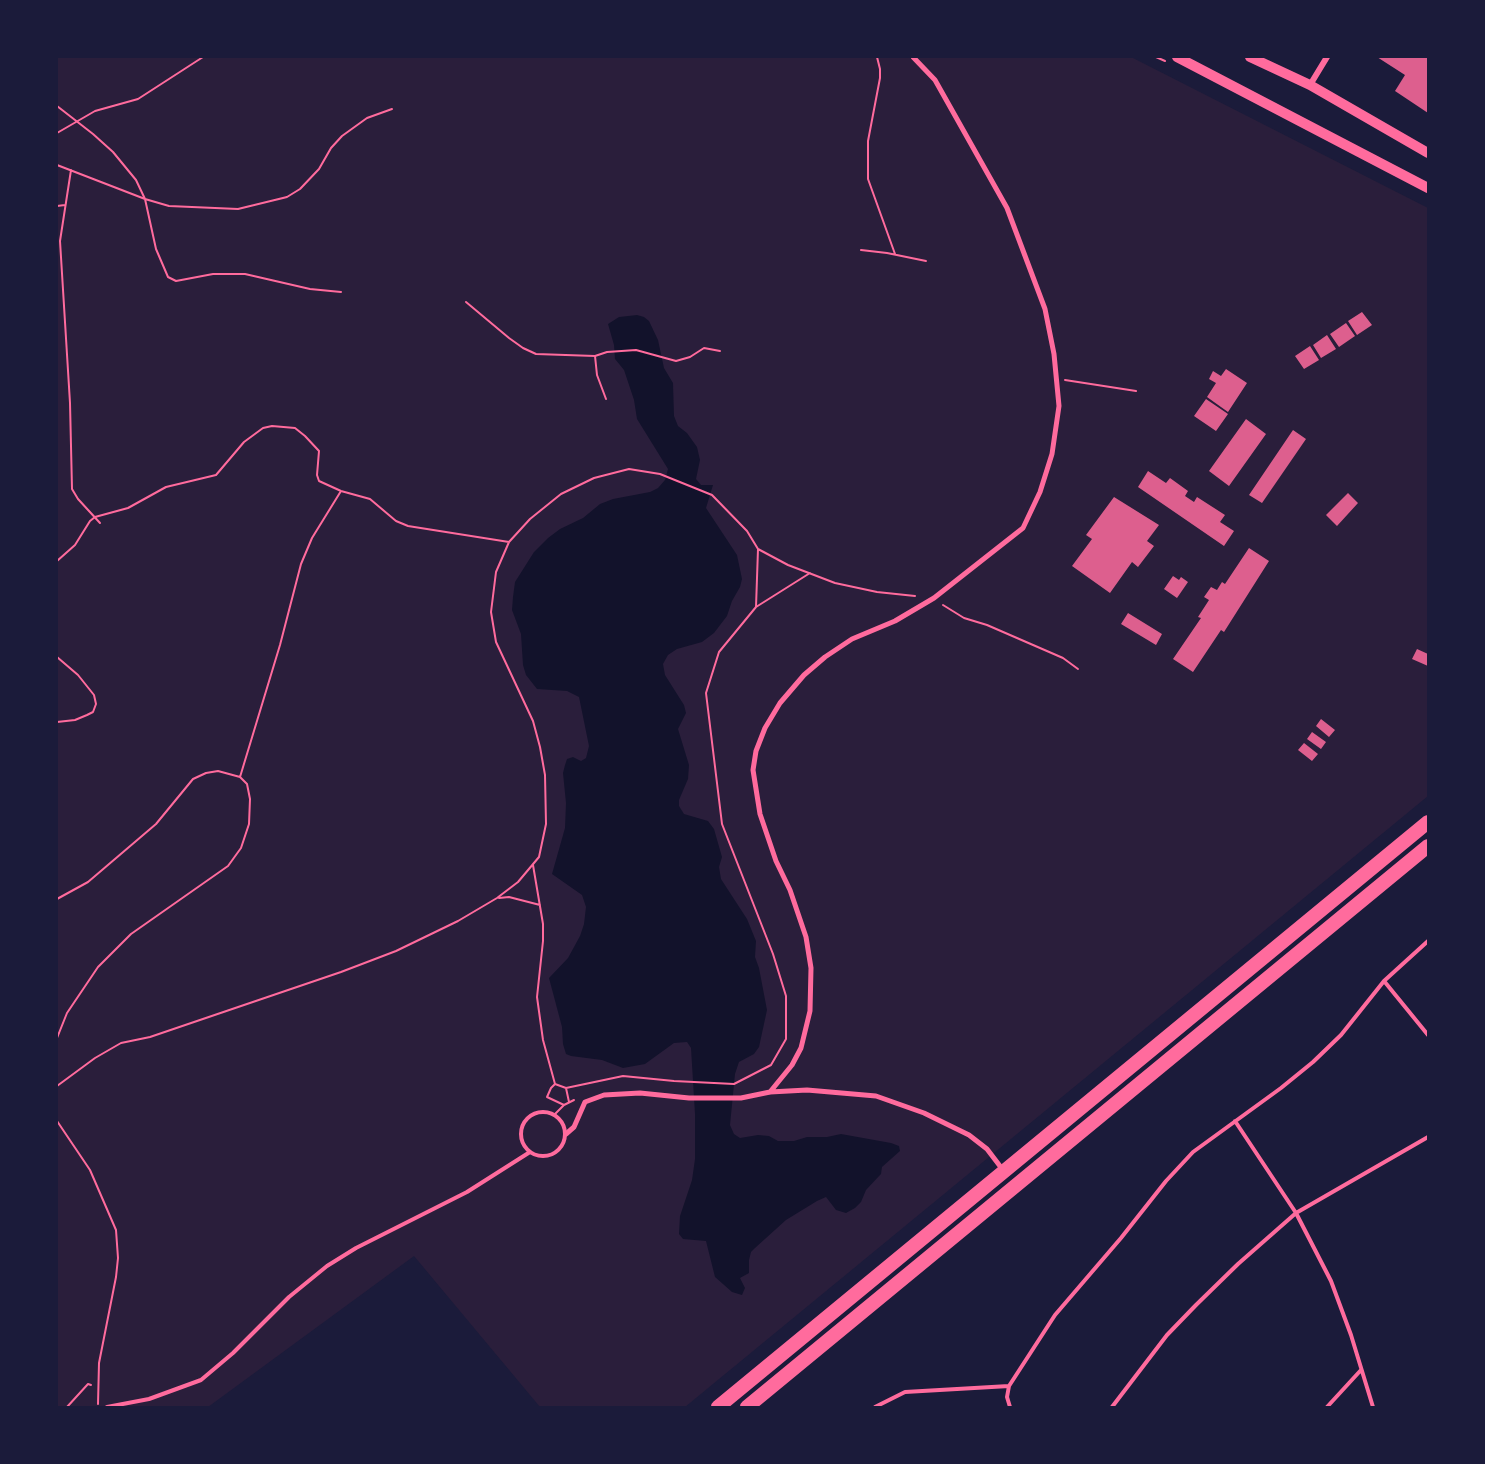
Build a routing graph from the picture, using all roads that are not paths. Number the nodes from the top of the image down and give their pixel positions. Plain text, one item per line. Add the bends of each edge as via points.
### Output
1 (913, 57) edge
2 (1177, 57) edge
3 (1250, 57) edge
4 (1327, 57) edge
5 (1310, 85) junction
6 (1428, 153) edge
7 (1428, 188) edge
8 (1428, 822) edge
9 (1428, 846) edge
10 (1428, 941) edge
11 (1384, 981) junction
12 (1428, 1035) edge
13 (770, 1092) junction
14 (1235, 1121) junction
15 (566, 1134) junction
16 (1428, 1137) edge
17 (530, 1152) junction
18 (1004, 1171) junction
19 (1296, 1214) junction
20 (1360, 1370) junction
21 (1009, 1386) junction
22 (107, 1407) edge
23 (718, 1407) edge
24 (747, 1407) edge
25 (875, 1407) edge
26 (1010, 1407) edge
27 (1112, 1407) edge
28 (1328, 1407) edge
29 (1373, 1407) edge

1 - 13 street via 935,80 1007,208 1045,309 1059,406 1052,454 1023,528 934,598 895,621 852,639 804,675 780,703 756,751 753,770 760,814 806,937 811,968 810,1011 801,1048
2 - 7 main road
3 - 5 main road
4 - 5 street
5 - 6 main road
8 - 18 highway
9 - 24 highway
10 - 11 lane
11 - 12 lane
11 - 14 lane via 1341,1035 1313,1062
13 - 15 street via 741,1098 640,1093 598,1096 585,1102 574,1127
13 - 18 street via 807,1090 876,1096 969,1135 987,1149
14 - 19 lane
14 - 21 lane via 1193,1152 1166,1181 1055,1316
15 - 17 lane via 562,1146 552,1155
15 - 17 lane via 554,1115 534,1114 524,1124 522,1138
16 - 19 lane
17 - 22 lane via 467,1192 327,1266 201,1380 149,1399
18 - 23 highway
19 - 20 lane via 1331,1281
19 - 27 lane via 1238,1264 1167,1335
20 - 28 lane
20 - 29 lane
21 - 25 lane via 905,1392
21 - 26 lane

